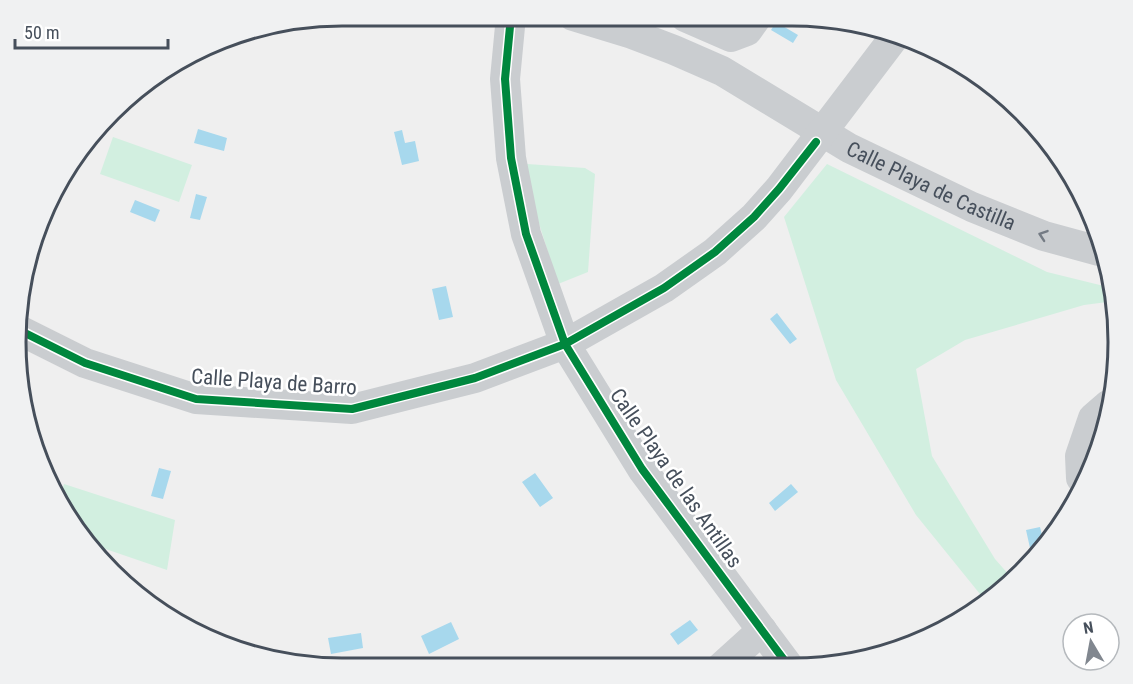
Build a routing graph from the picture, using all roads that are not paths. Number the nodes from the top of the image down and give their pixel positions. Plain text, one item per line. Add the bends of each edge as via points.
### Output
1 (510, 26) edge
2 (606, 26) edge
3 (682, 26) edge
4 (706, 26) edge
5 (751, 26) edge
6 (891, 41) edge
7 (674, 50) junction
8 (823, 133) junction
9 (1094, 250) edge
10 (26, 334) edge
11 (565, 344) junction
12 (1099, 413) edge
13 (1081, 468) edge
14 (762, 630) junction
15 (731, 658) edge
16 (783, 658) edge

1 - 11 street, Calle Playa de las Antillas via 505,79 511,158 526,234
2 - 7 street, Calle Playa de Castilla
3 - 7 street
4 - 5 street via 731,37
6 - 8 street, Calle Playa de Barro
7 - 8 street, Calle Playa de Castilla via 722,71
9 -> 8 street, Calle Playa de Castilla via 1044,236 972,207
8 - 11 street, Calle Playa de Barro via 766,203 715,252 664,288
10 - 11 street, Calle Playa de Barro via 85,363 196,399 352,409 474,378
11 - 14 street, Calle Playa de las Antillas via 642,469
12 - 13 street via 1093,418 1080,456
14 - 15 street
14 - 16 street, Calle Playa de las Antillas

